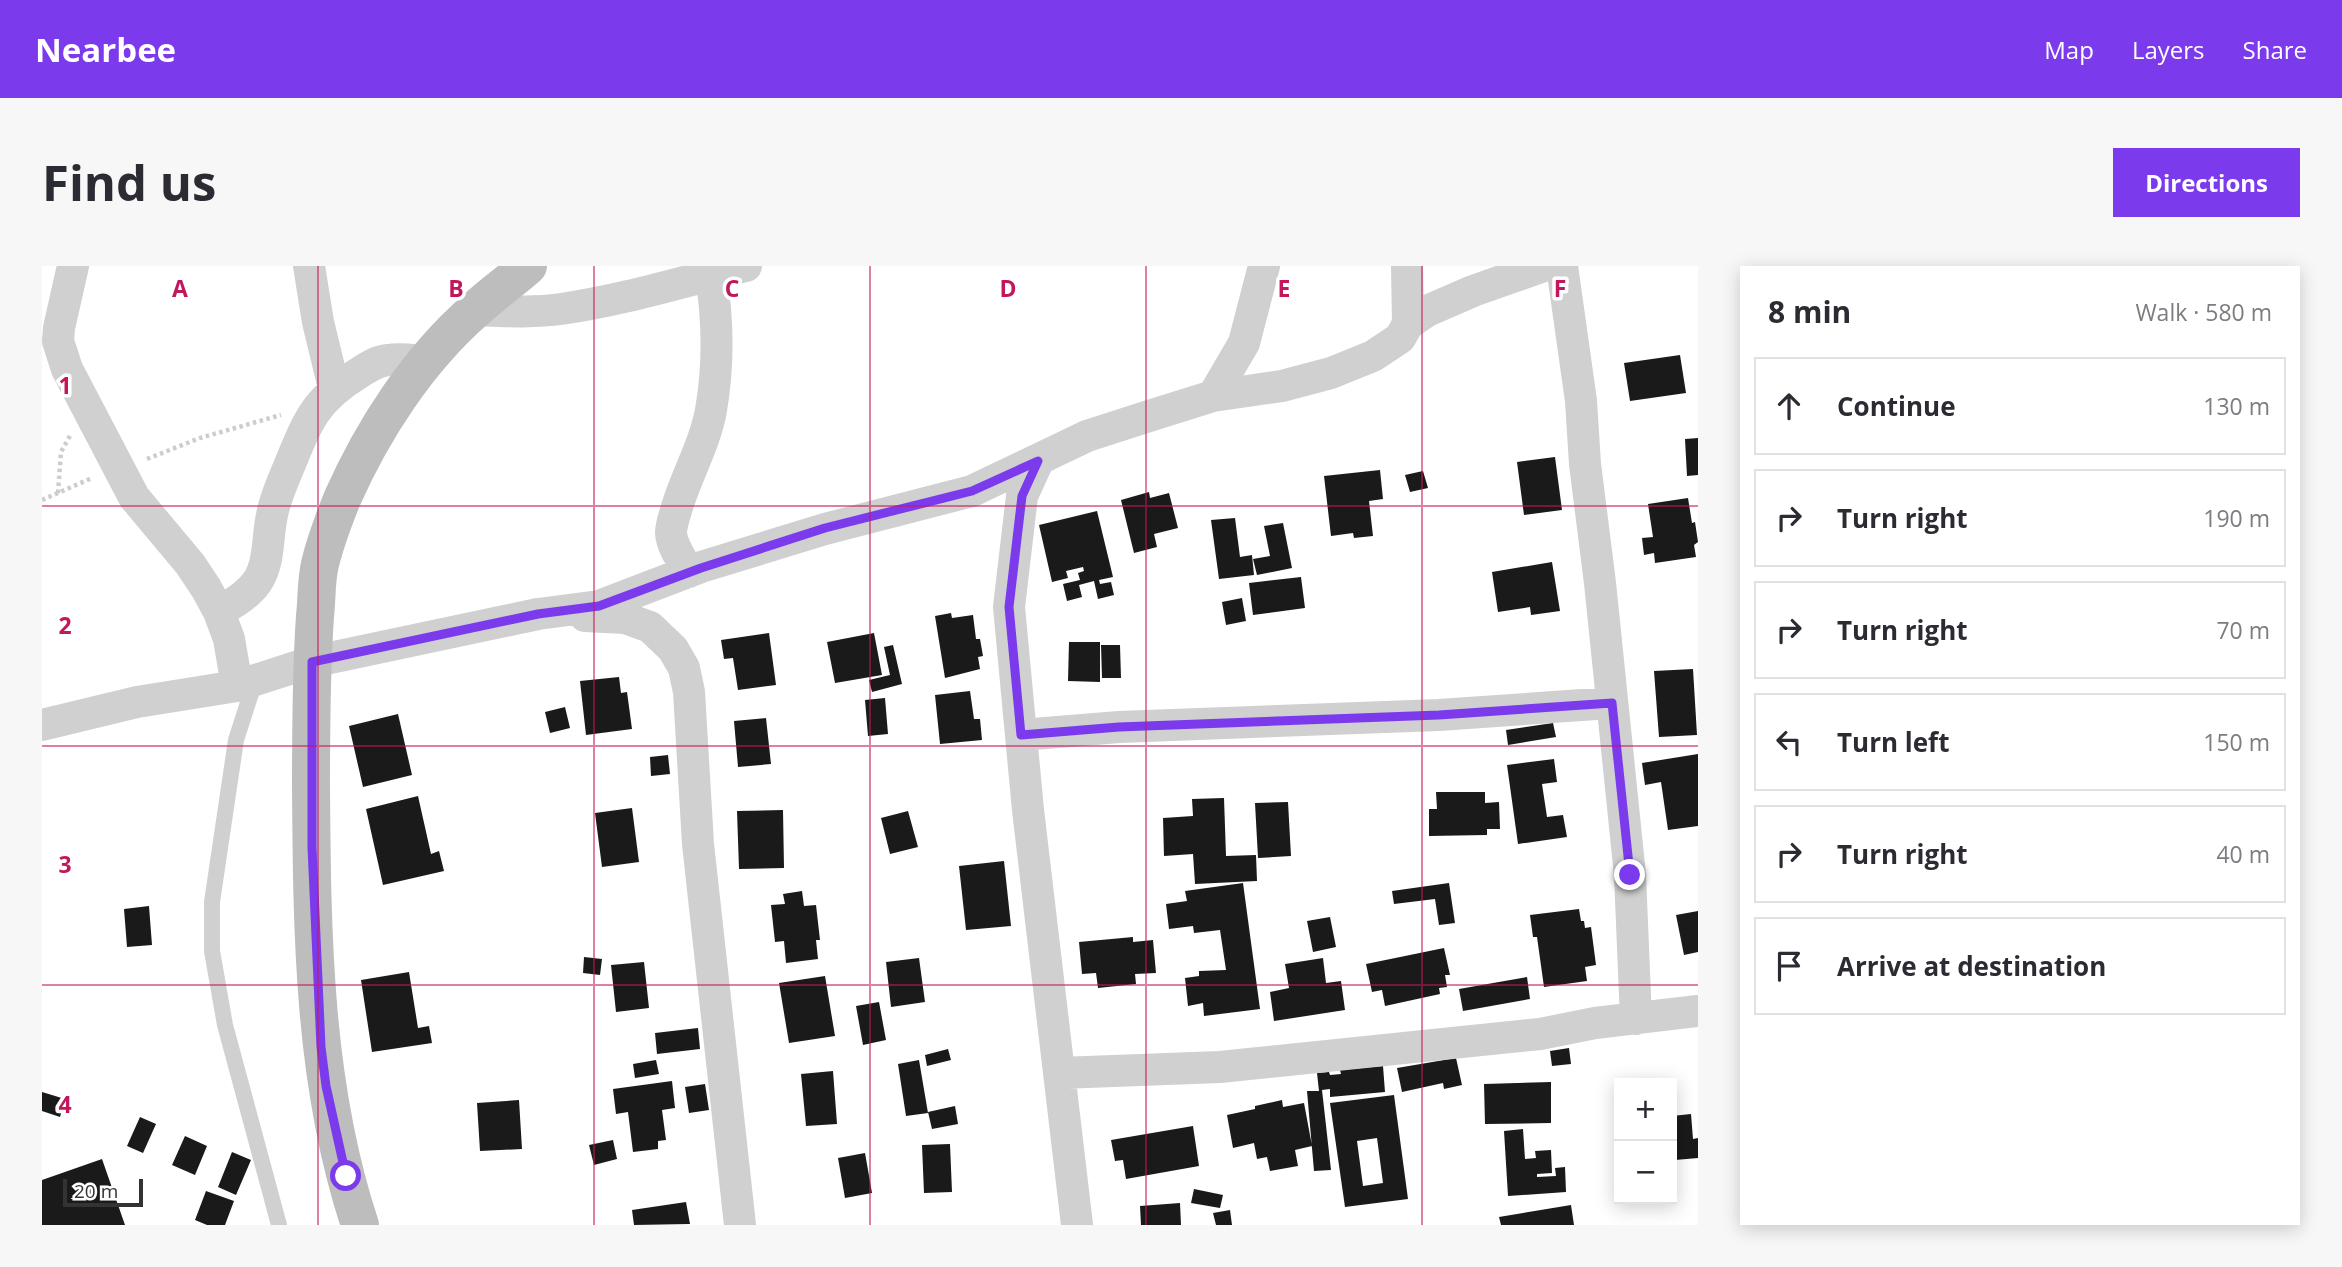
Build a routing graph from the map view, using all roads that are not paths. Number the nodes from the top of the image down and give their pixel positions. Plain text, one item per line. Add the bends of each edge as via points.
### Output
1 (74, 266) edge
2 (309, 266) edge
3 (528, 266) edge
4 (746, 266) edge
5 (1264, 266) edge
6 (1407, 266) edge
7 (1544, 266) edge
8 (1562, 266) edge
9 (711, 275) junction
10 (475, 310) junction
11 (1408, 324) junction
12 (425, 361) junction
13 (42, 362) edge
14 (328, 395) junction
15 (1213, 396) junction
16 (85, 405) junction
17 (1038, 461) junction
18 (688, 572) junction
19 (219, 612) junction
20 (538, 614) junction
21 (312, 662) junction
22 (246, 683) junction
23 (1612, 703) junction
24 (42, 725) edge
25 (1021, 735) junction
26 (1698, 1011) edge
27 (1636, 1019) junction
28 (1060, 1073) junction
29 (279, 1225) edge
30 (360, 1225) edge
31 (740, 1225) edge
32 (1077, 1225) edge

1 - 16 street via 58,341
2 - 14 street
3 - 10 main road
4 - 9 street
5 - 15 street via 1244,343
6 - 11 street
7 - 11 street via 1446,302
8 - 23 street via 1581,401
9 - 10 street via 562,309
9 - 18 street via 717,363 711,412 671,533
10 - 12 main road
11 - 15 street via 1400,338 1373,356 1331,373
12 - 14 street via 384,360
12 - 21 main road via 394,404 342,499 320,565
13 - 16 street
14 - 19 street via 301,433 272,513 261,574 244,597
15 - 17 street via 1087,436
16 - 19 street via 134,497 190,564
17 - 18 street via 972,491 825,528
17 - 25 street via 1022,496 1009,607
18 - 20 street via 599,606
19 - 22 street
20 - 21 street
20 - 31 street via 625,618 650,627 673,649 684,668 698,844
21 - 22 street
21 - 30 main road via 312,847 321,1047
22 - 24 street
22 - 29 lane via 212,902 212,951 225,1025
23 - 25 street
23 - 27 street via 1630,875
25 - 28 street
26 - 27 street
27 - 28 street via 1540,1034 1233,1066
28 - 32 street

